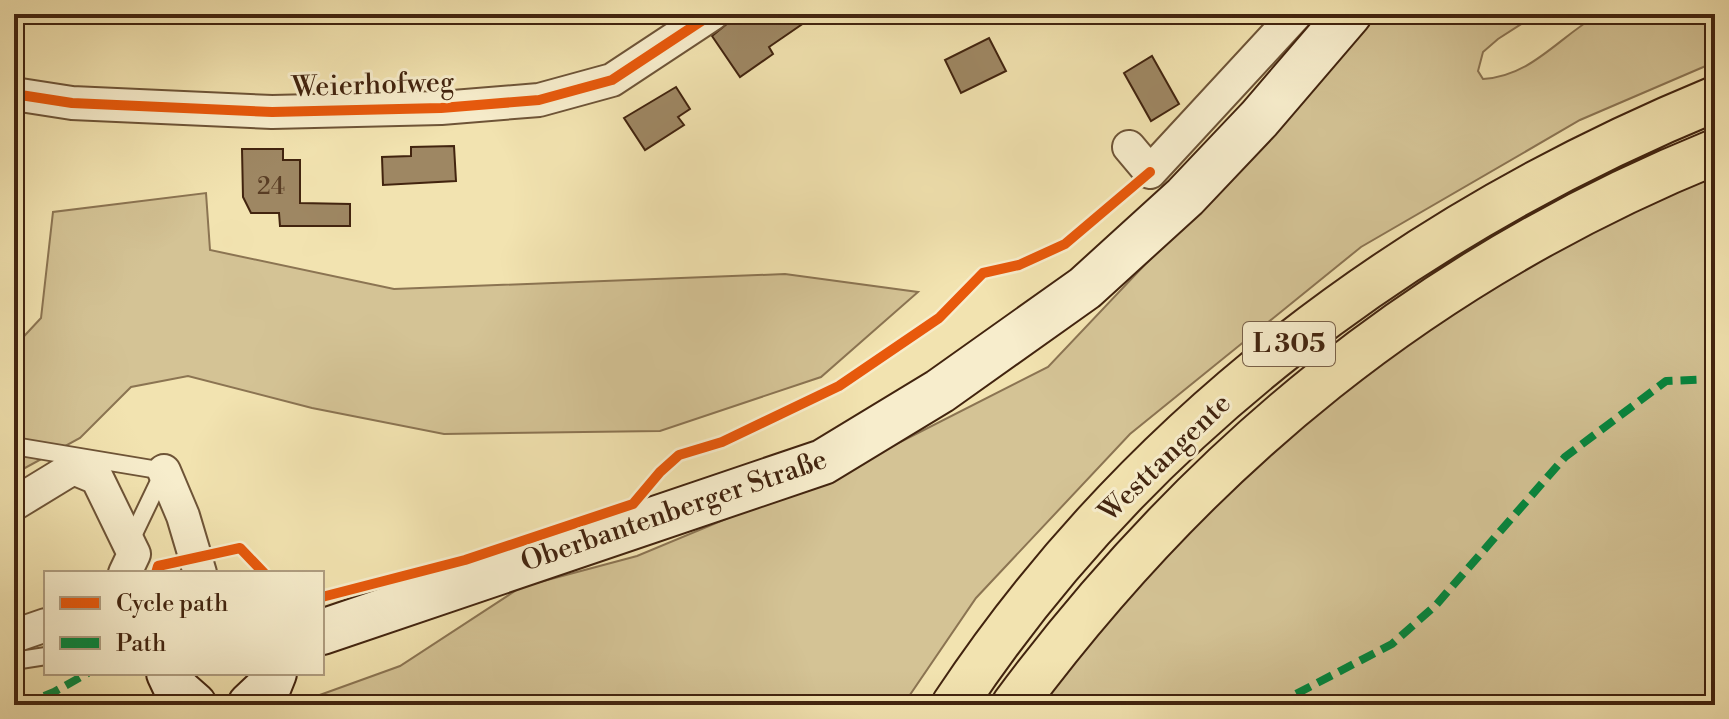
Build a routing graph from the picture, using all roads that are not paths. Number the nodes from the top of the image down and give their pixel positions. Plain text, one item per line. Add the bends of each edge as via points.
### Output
1 (712, 14) edge
2 (1296, 14) edge
3 (1349, 14) edge
4 (14, 94) edge
5 (1715, 99) edge
6 (1129, 147) dead end
7 (1715, 152) edge
8 (14, 446) edge
9 (164, 471) junction
10 (14, 504) edge
11 (124, 563) edge
12 (199, 571) edge
13 (44, 626) edge
14 (324, 631) edge
15 (14, 636) edge
16 (44, 656) edge
17 (14, 661) edge
18 (273, 675) edge
19 (250, 705) edge
20 (954, 705) edge
21 (1014, 705) edge

1 - 4 street, Weierhofweg via 612,80 539,100 272,112 72,103
2 - 6 street via 1150,172
3 - 14 main road, Oberbantenberger Straße via 1185,197 1085,288 940,391 823,462
5 - 20 main road, Westtangente / L 305 via 1574,162 1498,203 1388,272 1280,351 1212,409 1085,536
7 - 21 main road, Westtangente / L 305 via 1532,239 1418,311 1309,391 1175,512 1114,578
8 - 9 lane
9 - 11 lane
9 - 12 street
10 - 11 street via 73,468 97,478
13 - 15 street
16 - 17 lane
18 - 19 main road

